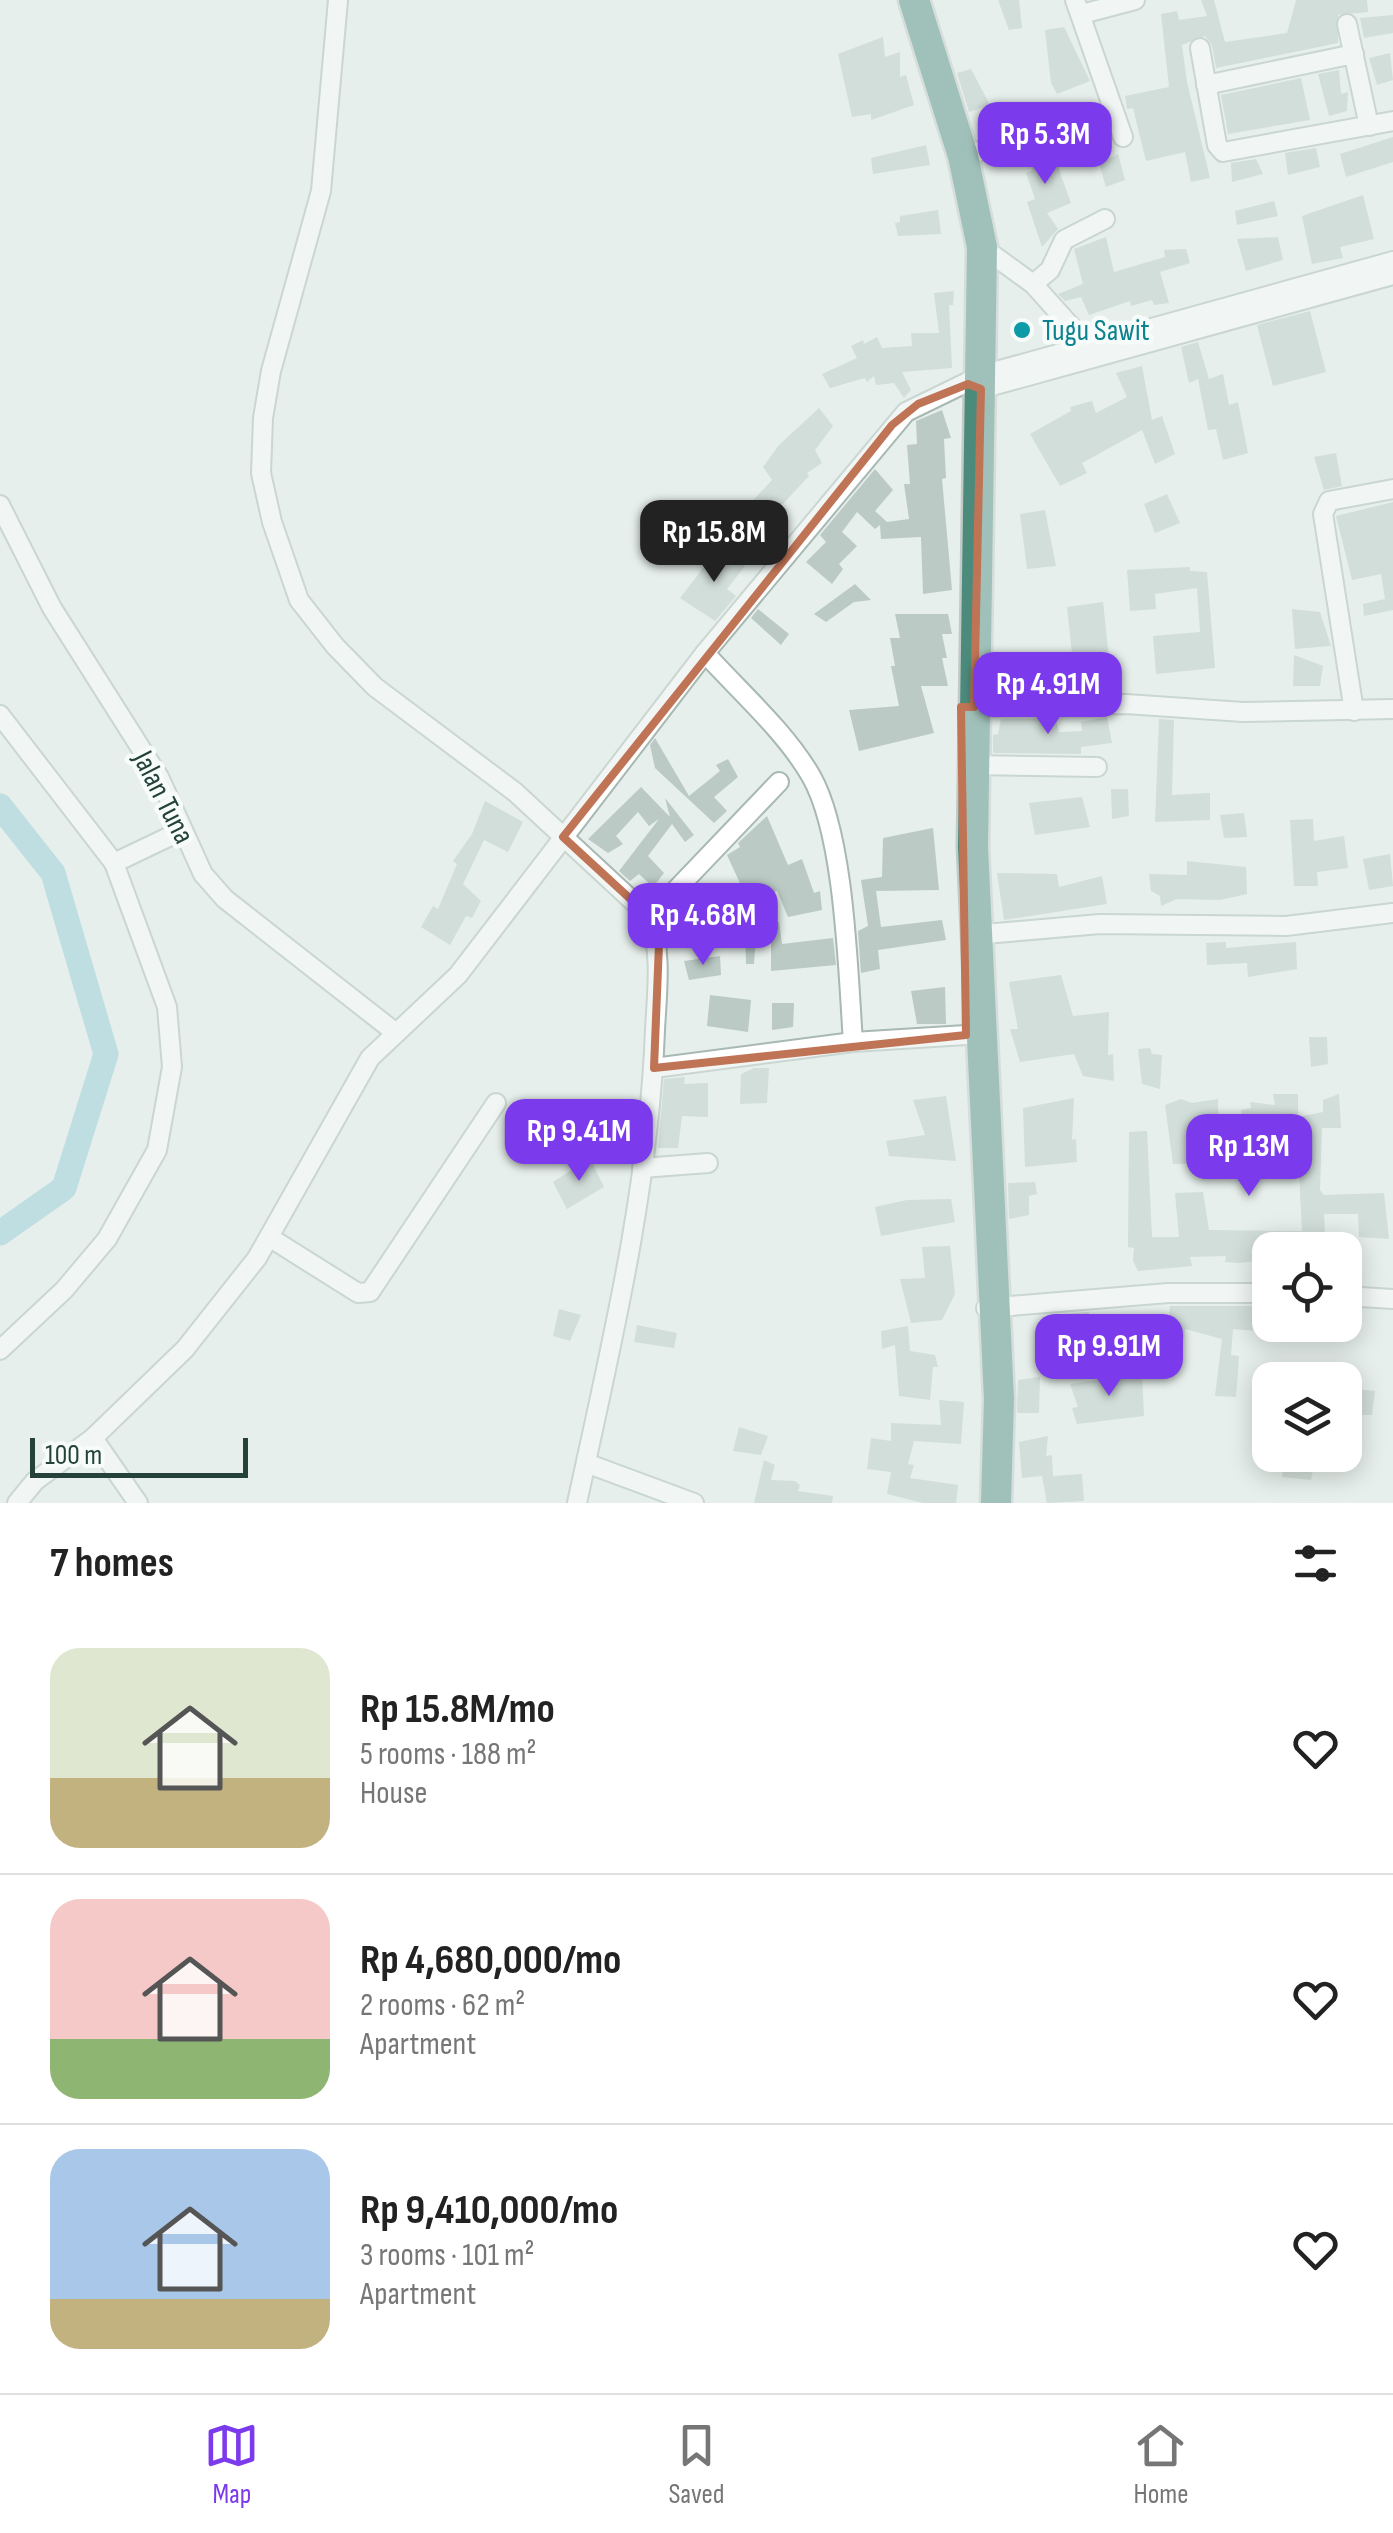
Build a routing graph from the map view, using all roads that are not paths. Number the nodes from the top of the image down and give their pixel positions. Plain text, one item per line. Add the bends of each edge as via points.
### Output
1 (338, 0) edge
2 (898, 0) edge
3 (914, 0) edge
4 (1135, 0) edge
5 (1079, 7) edge
6 (1347, 24) dead end
7 (1200, 48) dead end
8 (1354, 54) junction
9 (1206, 84) junction
10 (1393, 122) edge
11 (1369, 126) junction
12 (1123, 137) dead end
13 (1025, 138) dead end
14 (963, 156) junction
15 (1105, 220) dead end
16 (982, 247) junction
17 (1393, 261) edge
18 (1393, 275) edge
19 (1033, 284) junction
20 (1094, 352) junction
21 (977, 382) junction
22 (1393, 489) edge
23 (0, 505) edge
24 (705, 653) junction
25 (967, 707) junction
26 (1393, 709) edge
27 (1354, 711) junction
28 (0, 715) edge
29 (973, 765) junction
30 (1097, 766) dead end
31 (779, 782) dead end
32 (181, 830) junction
33 (563, 837) junction
34 (114, 863) junction
35 (1393, 913) edge
36 (650, 917) junction
37 (974, 936) junction
38 (396, 1033) junction
39 (966, 1035) junction
40 (852, 1042) junction
41 (654, 1068) junction
42 (496, 1104) dead end
43 (708, 1164) dead end
44 (642, 1168) junction
45 (269, 1236) junction
46 (1252, 1293) edge
47 (1362, 1297) edge
48 (1393, 1299) edge
49 (988, 1308) junction
50 (0, 1350) edge
51 (93, 1438) junction
52 (586, 1463) junction
53 (17, 1503) edge
54 (138, 1503) edge
55 (578, 1503) edge
56 (694, 1503) edge
57 (979, 1503) edge
58 (996, 1503) edge

1 - 33 street via 322,191 263,418 261,473 272,522 299,600 335,646
2 - 21 highway via 960,210
3 - 14 highway
4 - 5 street
5 - 12 street
6 - 8 street
7 - 9 street
8 - 9 street
8 - 11 street
9 - 11 street via 1223,152
10 - 11 street
13 - 14 street
14 - 16 highway
15 - 19 street via 1064,240 1050,270
16 - 19 street
16 - 21 highway
17 - 20 street
18 - 20 street
19 - 20 street
20 - 21 street
21 - 24 street via 918,404 892,426
21 - 25 highway
22 - 27 street via 1329,501 1323,514
23 - 32 street, Jalan Tuna via 52,608 159,777
24 - 33 street
24 - 40 street via 811,776 821,802 839,890
25 - 27 street
25 - 29 highway
25 - 39 highway via 960,930
26 - 27 street
28 - 34 street
29 - 30 street
29 - 37 highway
31 - 36 street
32 - 34 street
32 - 38 street, Jalan Tuna via 225,899
33 - 36 street
33 - 38 street via 458,976
34 - 50 street via 167,1007 170,1097 158,1150 107,1239
35 - 37 street via 1286,926 1100,924
36 - 41 street via 659,944
37 - 49 highway
38 - 45 street via 351,1088
39 - 40 street
39 - 49 highway
40 - 41 street
41 - 44 street
42 - 45 street via 370,1292 358,1293
43 - 44 street
44 - 52 street via 610,1364
45 - 51 street via 185,1349
46 - 49 street
47 - 48 street
49 - 57 highway
49 - 58 highway via 1000,1452
51 - 53 street
51 - 54 street
52 - 55 street
52 - 56 street

